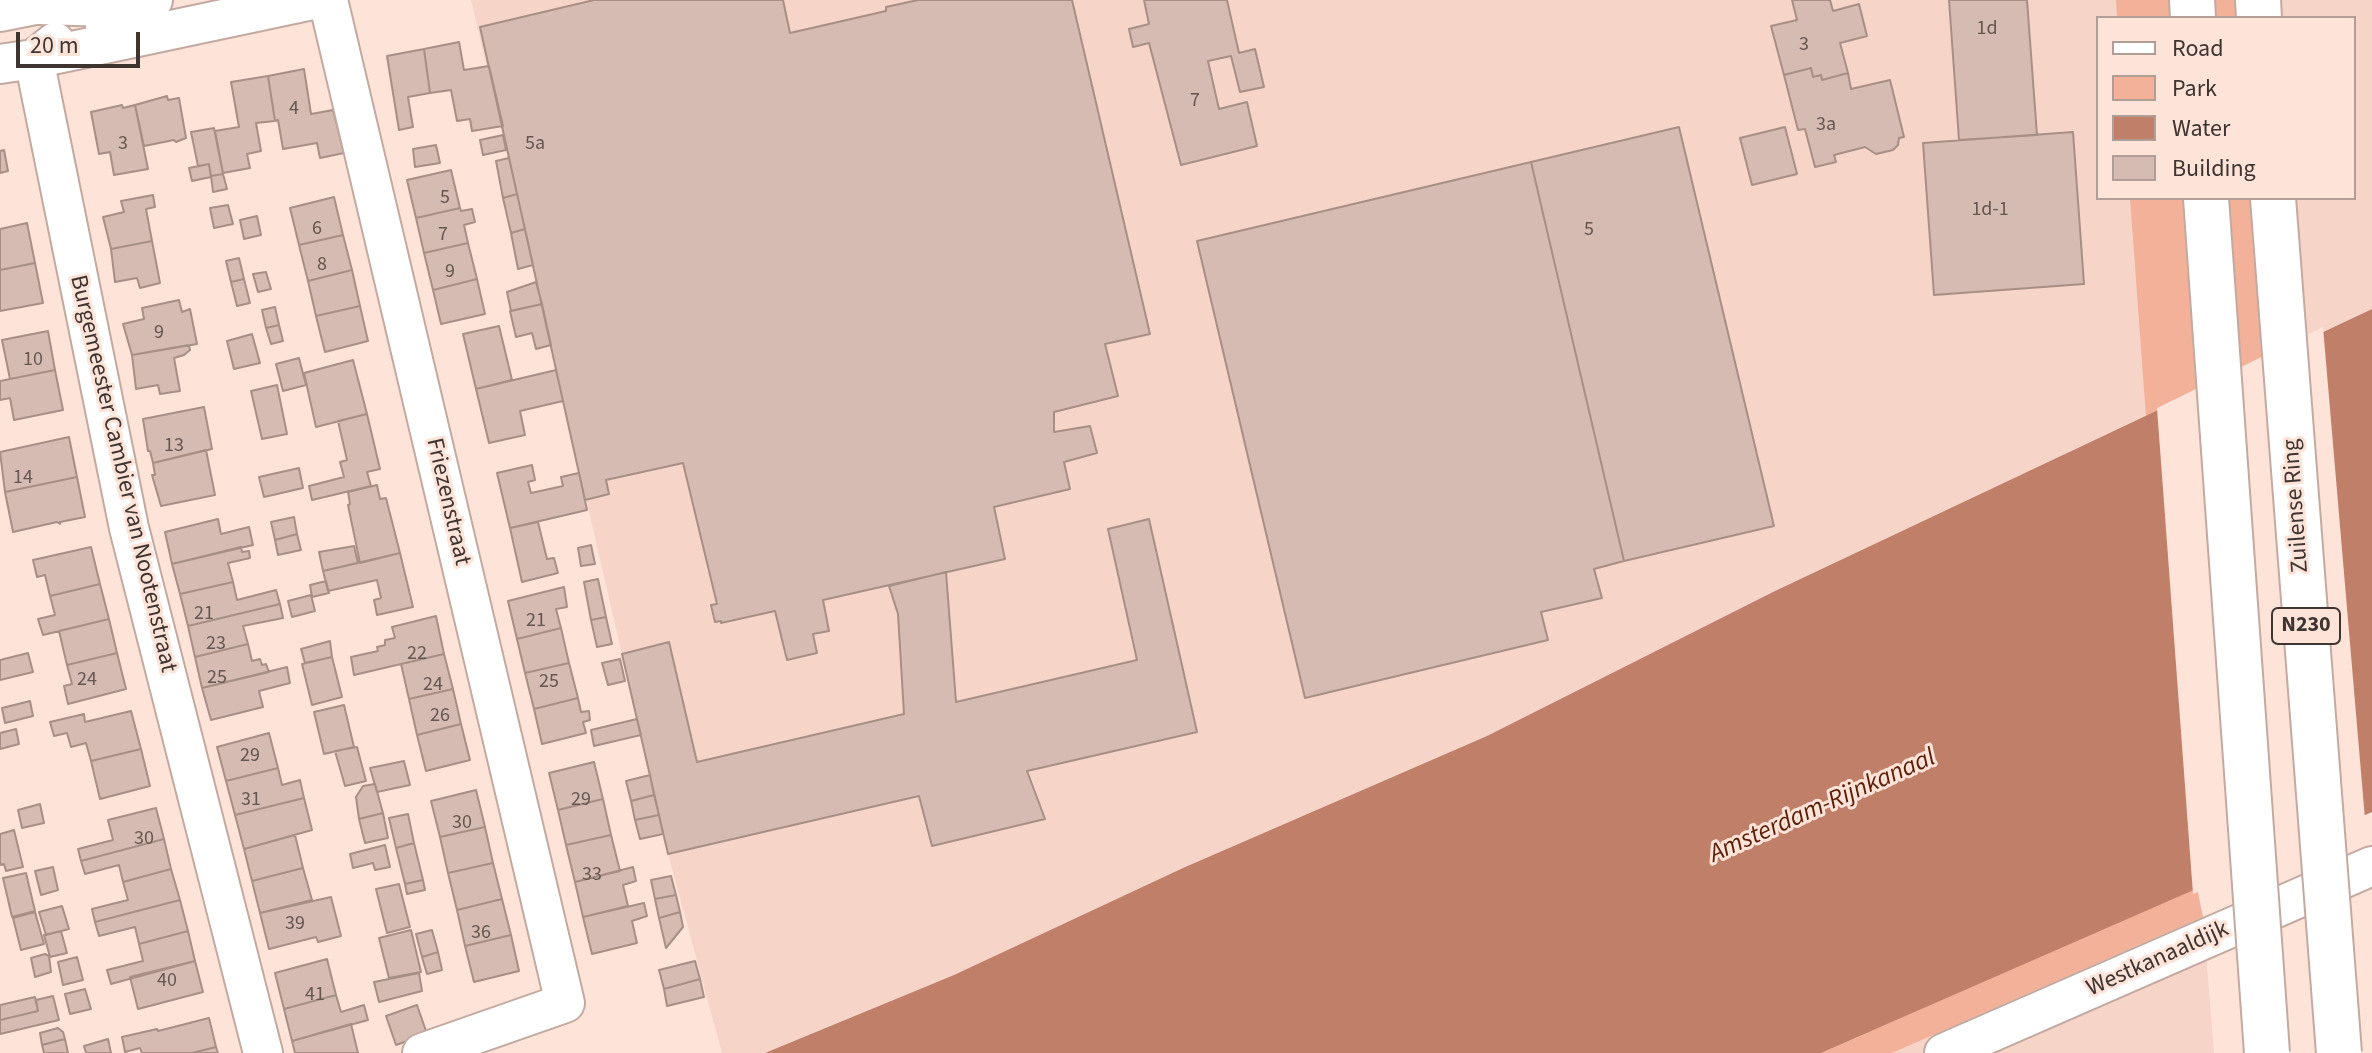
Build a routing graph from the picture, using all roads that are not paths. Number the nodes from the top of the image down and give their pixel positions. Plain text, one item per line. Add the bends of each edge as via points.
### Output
1 (129, 0) edge
2 (153, 0) edge
3 (313, 0) edge
4 (328, 0) edge
5 (28, 4) edge
6 (17, 62) edge
7 (2206, 200) edge
8 (2273, 200) edge
9 (2372, 866) edge
10 (263, 1053) edge
11 (422, 1053) edge
12 (1944, 1053) edge
13 (2267, 1053) edge
14 (2339, 1053) edge

1 - 5 main road
2 - 6 street via 141,16 62,37
3 - 6 street
4 - 11 street, Friezenstraat via 565,1003
6 - 10 street, Burgemeester Cambier van Nootenstraat
7 - 13 main road, N230, bridge
8 - 14 main road, Zuilense Ring / N230, bridge
9 - 12 street, Westkanaaldijk

